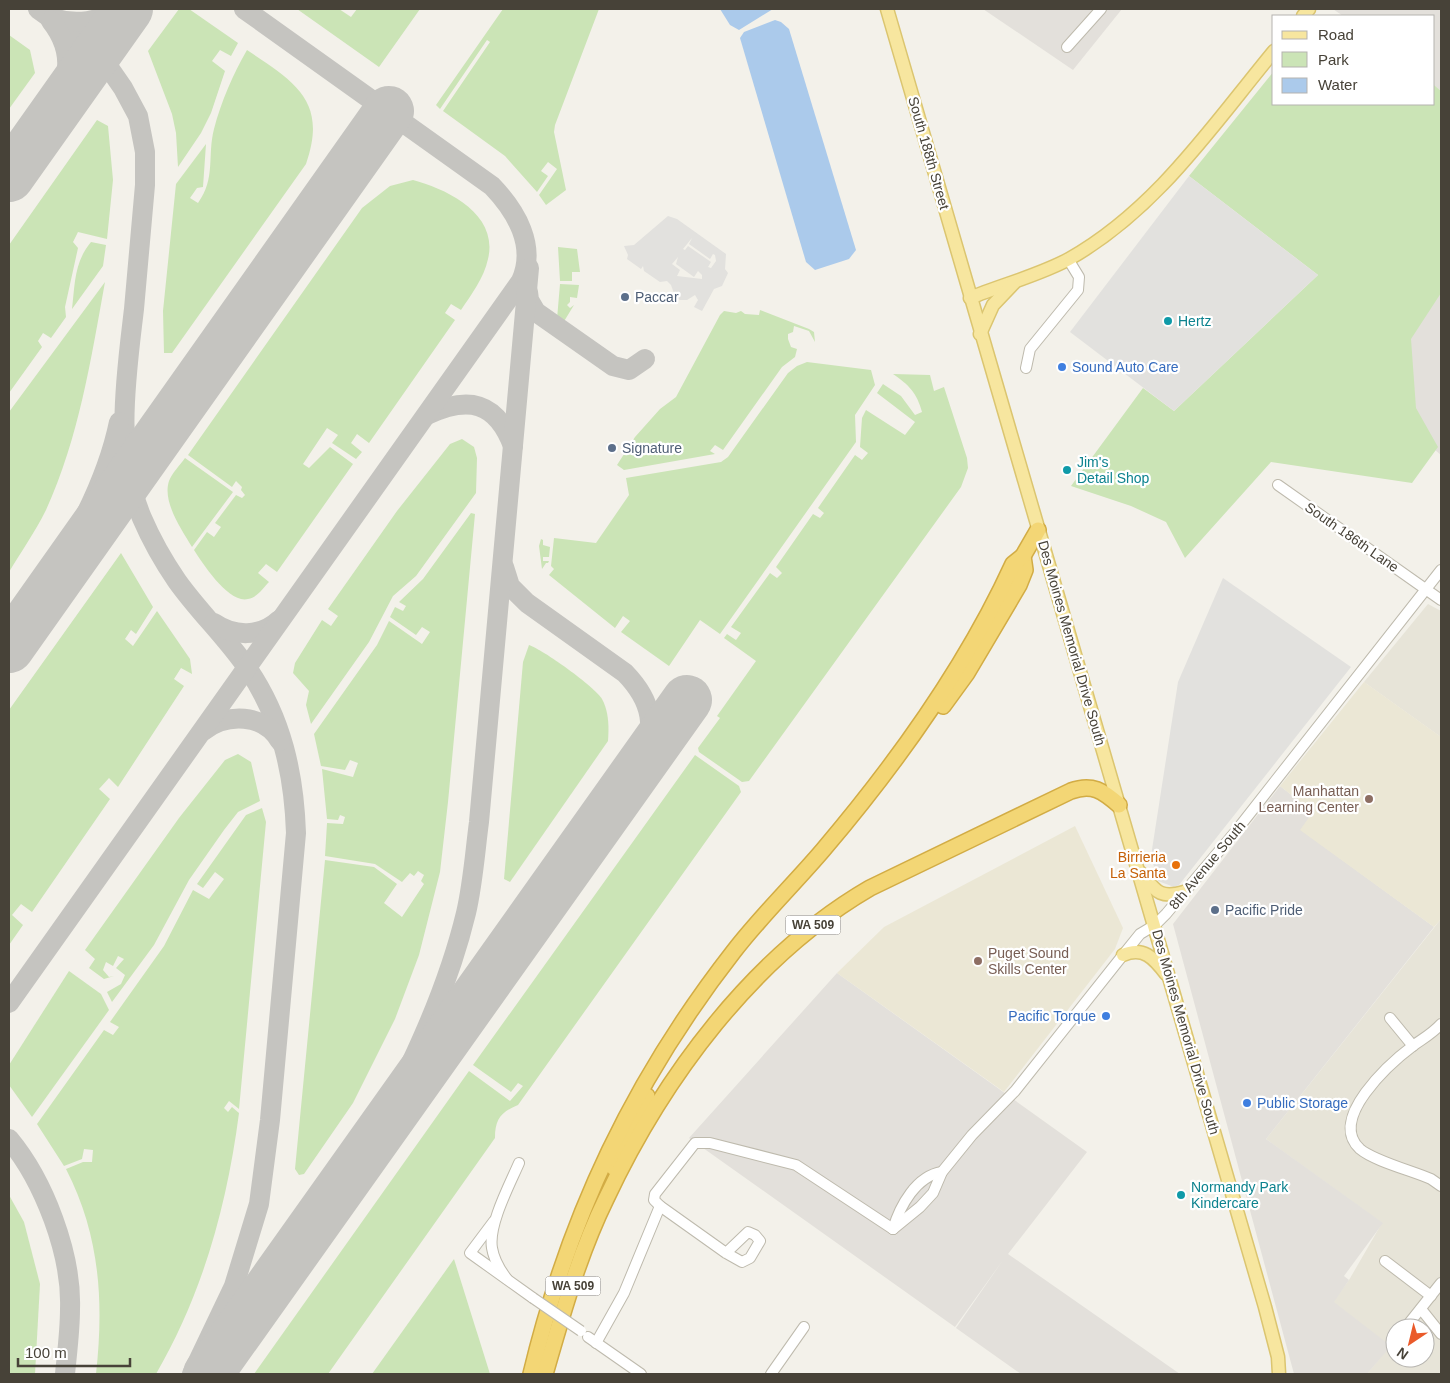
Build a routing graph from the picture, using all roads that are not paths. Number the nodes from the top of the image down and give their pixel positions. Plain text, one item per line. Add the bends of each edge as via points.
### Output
1 (887, 9) edge
2 (1101, 9) edge
3 (1067, 47) dead end
4 (1272, 53) edge
5 (1068, 260) junction
6 (1017, 280) junction
7 (970, 298) junction
8 (980, 334) junction
9 (1026, 368) dead end
10 (1278, 485) dead end
11 (1038, 530) junction
12 (1023, 556) junction
13 (1441, 570) edge
14 (1426, 590) junction
15 (1441, 600) edge
16 (1118, 805) junction
17 (1136, 867) junction
18 (1184, 892) junction
19 (1155, 925) junction
20 (1123, 955) junction
21 (1171, 982) junction
22 (1390, 1018) dead end
23 (1441, 1024) edge
24 (1414, 1046) junction
25 (519, 1163) dead end
26 (942, 1172) junction
27 (1441, 1186) edge
28 (606, 1199) junction
29 (660, 1206) junction
30 (498, 1214) junction
31 (893, 1229) junction
32 (726, 1253) dead end
33 (1385, 1261) dead end
34 (507, 1279) junction
35 (1441, 1283) edge
36 (1431, 1296) junction
37 (1421, 1309) junction
38 (1414, 1318) edge
39 (804, 1326) dead end
40 (1441, 1334) edge
41 (588, 1337) junction
42 (530, 1374) edge
43 (545, 1374) edge
44 (641, 1374) edge
45 (771, 1374) edge
46 (1279, 1374) edge

1 - 7 main road, South 188th Street
2 - 3 street
4 - 5 main road via 1157,193 1109,233
5 - 6 main road
5 - 9 street via 1079,277 1078,290 1030,349
6 - 7 main road
6 - 8 main road via 993,305
7 - 8 main road, Des Moines Memorial Drive South
8 - 11 main road, Des Moines Memorial Drive South
10 - 14 street, South 186th Lane
11 - 12 highway
11 - 16 main road, Des Moines Memorial Drive South
12 - 28 highway via 1025,570 1019,585 967,673 864,813 729,970 683,1034 622,1148
12 - 42 highway, WA 509 via 1014,564 976,636 914,732 864,800 730,956 683,1020 628,1111 592,1186 570,1244
13 - 14 street, 8th Avenue South
14 - 15 street, South 186th Lane
14 - 18 street, 8th Avenue South via 1242,824
16 - 17 main road, Des Moines Memorial Drive South
16 - 28 highway, WA 509 via 1098,789 1087,787 1071,791 886,880 837,907 809,928 782,951 698,1045 660,1100
17 - 18 main road via 1159,893
17 - 19 main road, Des Moines Memorial Drive South
18 - 19 street, 8th Avenue South
19 - 20 street, 8th Avenue South via 1140,934
19 - 21 main road, Des Moines Memorial Drive South
20 - 21 main road via 1138,951 1152,956
20 - 26 street, 8th Avenue South via 1015,1091
21 - 46 main road, Des Moines Memorial Drive South via 1265,1307
22 - 24 street
23 - 24 street
24 - 27 street via 1383,1073 1356,1106 1351,1115 1351,1136 1368,1154
25 - 30 street
26 - 31 street, 8th Avenue South via 936,1188 926,1200
26 - 31 street, 8th Avenue South via 933,1173 917,1186 898,1212
28 - 43 highway, WA 509 via 579,1266
29 - 31 street via 654,1200 655,1194 695,1143 710,1143 796,1165
29 - 32 street
29 - 41 street via 624,1293
30 - 34 street via 491,1246 498,1267
30 - 34 street via 470,1253
33 - 36 street
34 - 41 street, bridge
35 - 36 street
36 - 37 street
37 - 38 street
37 - 40 street
39 - 45 street
41 - 44 street

